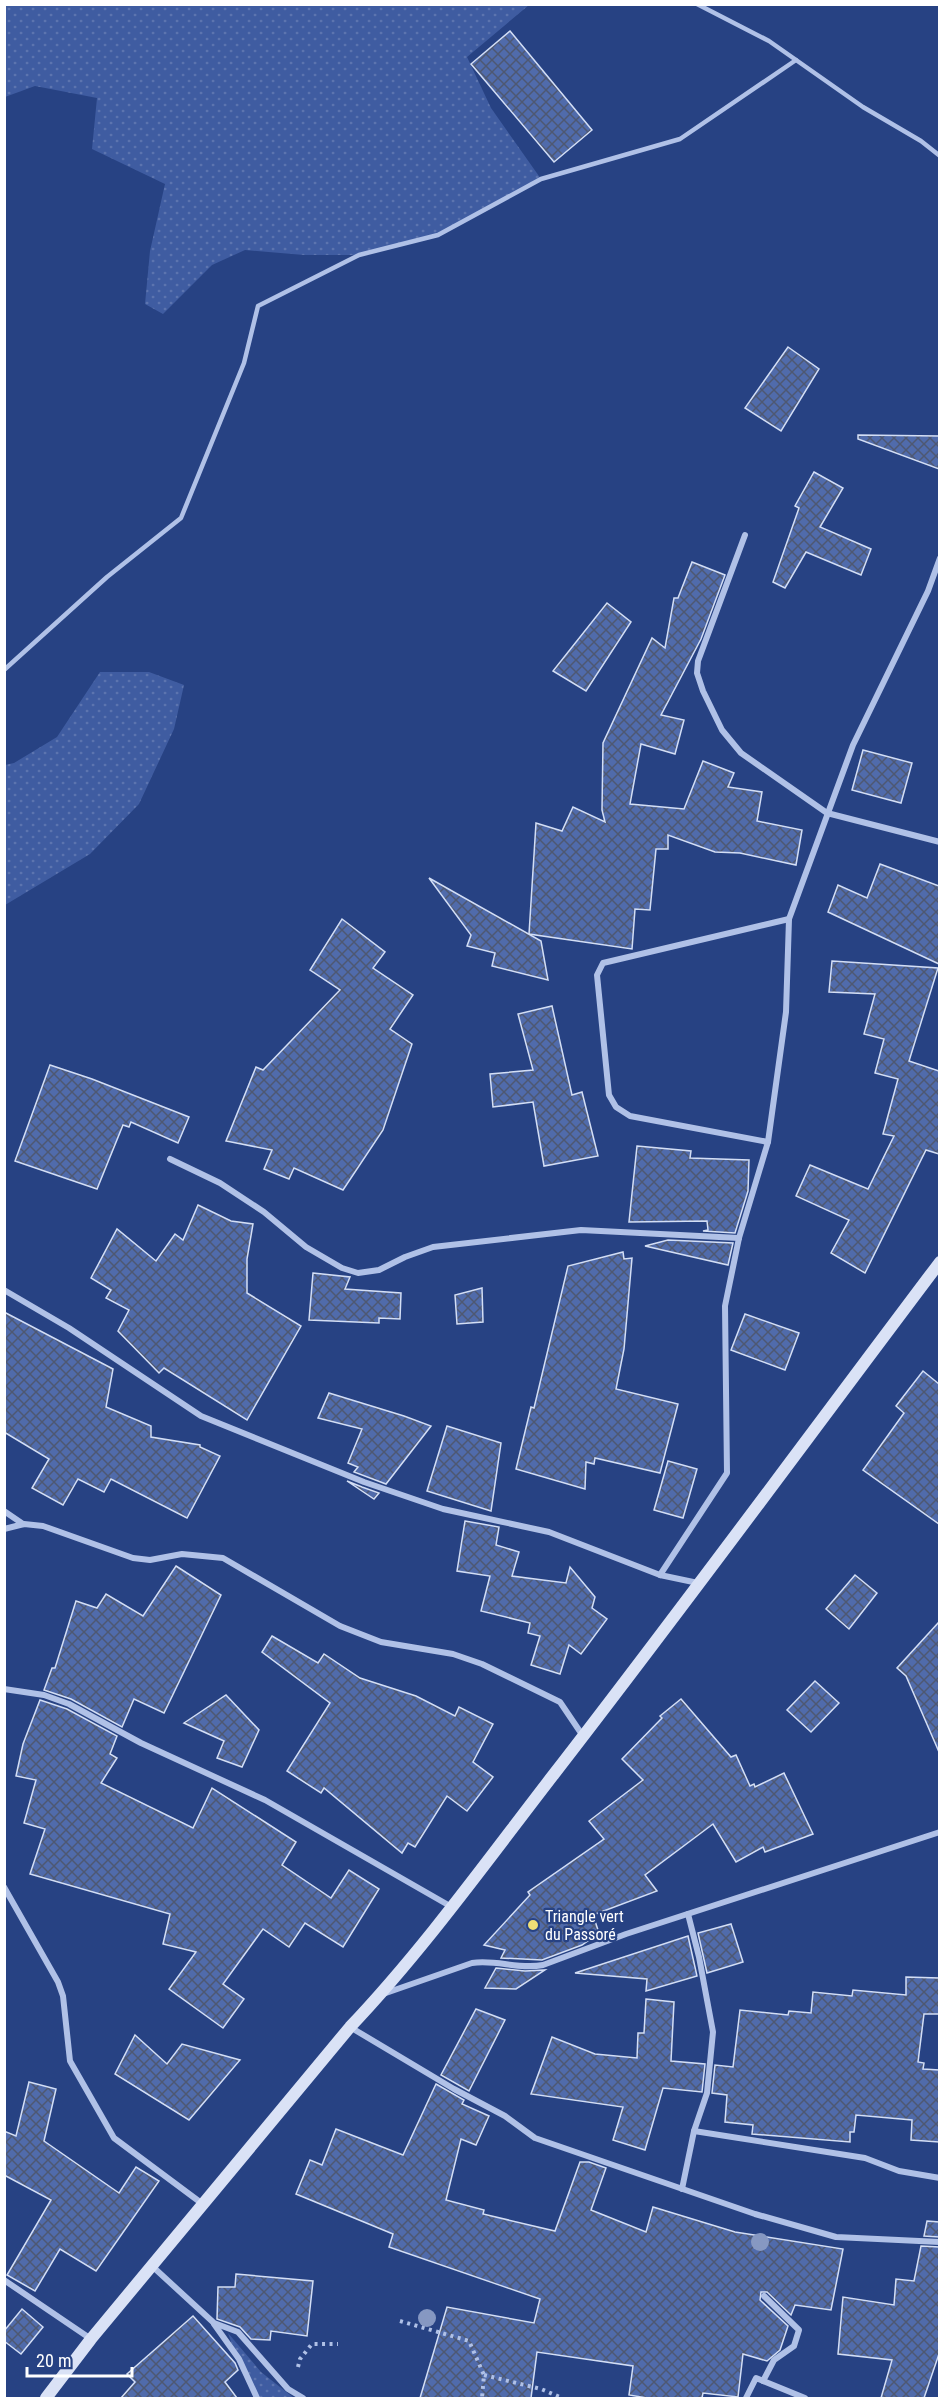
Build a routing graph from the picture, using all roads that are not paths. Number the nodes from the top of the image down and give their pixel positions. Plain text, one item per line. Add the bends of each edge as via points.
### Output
1 (697, 4) edge
2 (796, 60) junction
3 (939, 156) edge
4 (745, 535) dead end
5 (939, 558) edge
6 (4, 670) edge
7 (827, 813) junction
8 (939, 842) edge
9 (789, 919) junction
10 (768, 1142) junction
11 (170, 1159) dead end
12 (739, 1238) junction
13 (939, 1262) edge
14 (4, 1290) edge
15 (4, 1511) edge
16 (24, 1524) junction
17 (4, 1529) edge
18 (660, 1575) junction
19 (699, 1583) junction
20 (4, 1689) edge
21 (583, 1736) junction
22 (939, 1832) edge
23 (4, 1887) edge
24 (450, 1906) junction
25 (688, 1914) junction
26 (380, 1995) junction
27 (350, 2027) junction
28 (694, 2131) junction
29 (939, 2178) edge
30 (682, 2189) junction
31 (204, 2205) junction
32 (939, 2242) edge
33 (152, 2265) junction
34 (4, 2280) edge
35 (764, 2296) dead end
36 (214, 2323) junction
37 (91, 2339) junction
38 (763, 2380) junction
39 (46, 2398) edge
40 (257, 2398) edge
41 (303, 2398) edge
42 (746, 2398) edge
43 (805, 2398) edge

1 - 2 lane via 769,41
2 - 3 lane
2 - 6 lane via 680,140 541,179 438,235 359,255 258,306 244,363 181,518 107,577
4 - 7 street via 703,646 697,673 722,730 741,753
5 - 7 street via 928,591 853,745
7 - 8 street
7 - 9 street
9 - 10 street via 786,1012
9 - 10 street via 603,963 597,975 609,1095 616,1107 630,1116
10 - 12 street
11 - 12 street via 220,1183 264,1212 306,1247 358,1273 379,1270 433,1247 581,1230
12 - 18 street via 725,1306 728,1473
13 - 19 street
14 - 18 street via 69,1328 201,1416 390,1491 468,1516 549,1532
15 - 16 street
16 - 17 street
16 - 21 street via 43,1526 133,1558 150,1560 182,1554 223,1558 340,1626 381,1642 453,1654 482,1664 560,1702
18 - 19 street
19 - 21 street
20 - 24 street via 44,1695 69,1704 141,1743 265,1800
21 - 24 street
22 - 25 street
23 - 31 street via 58,1982 70,2061 114,2138
24 - 26 street
25 - 26 street via 543,1965 531,1968 486,1961 472,1963
25 - 28 street via 712,2032 707,2093
26 - 27 street
27 - 30 street via 506,2116 535,2138
27 - 31 street
28 - 29 street via 866,2158 899,2171
28 - 30 street
30 - 32 street via 836,2237
31 - 33 street
33 - 36 street
33 - 37 street
34 - 37 street
35 - 38 street via 799,2330 794,2346 774,2360
36 - 40 street
36 - 41 street via 238,2332
37 - 39 street
38 - 42 street via 756,2378
38 - 43 street

